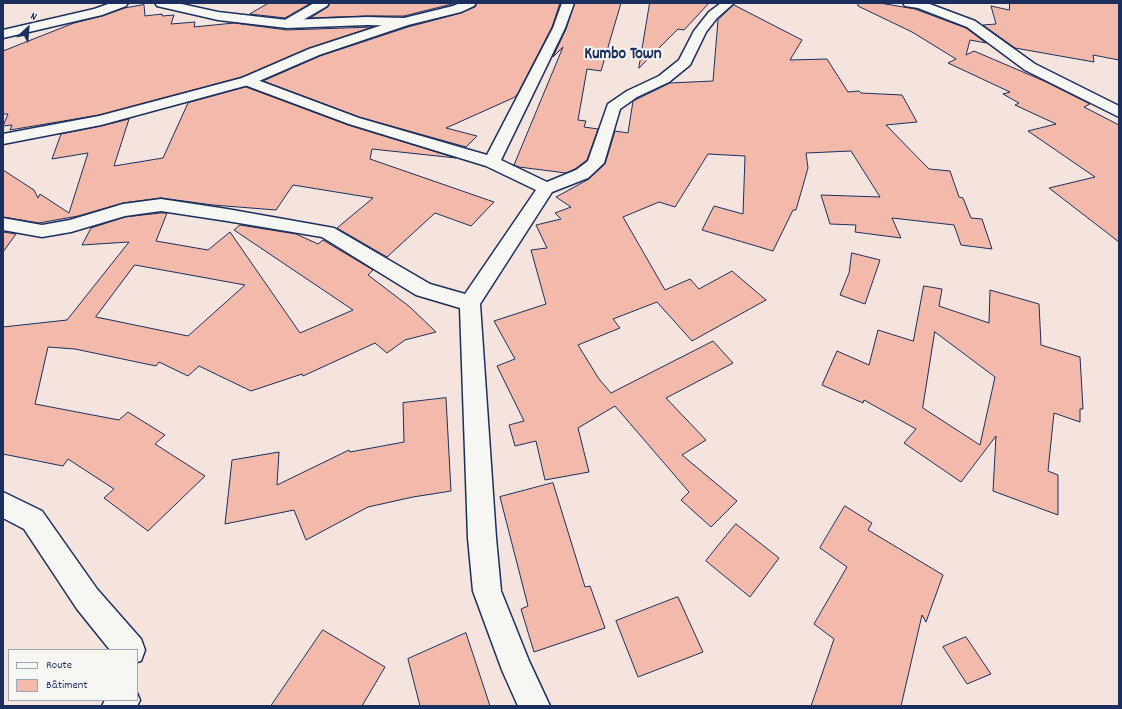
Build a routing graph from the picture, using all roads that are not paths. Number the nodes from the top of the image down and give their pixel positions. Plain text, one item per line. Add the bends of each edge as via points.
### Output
1 (122, 3) edge
2 (161, 3) edge
3 (323, 3) edge
4 (470, 3) edge
5 (568, 3) edge
6 (728, 3) edge
7 (909, 3) edge
8 (404, 22) junction
9 (287, 24) junction
10 (3, 34) edge
11 (247, 80) junction
12 (1119, 112) edge
13 (3, 139) edge
14 (492, 162) junction
15 (546, 188) junction
16 (3, 224) edge
17 (470, 303) junction
18 (3, 504) edge
19 (129, 649) edge
20 (534, 706) edge

1 - 10 main road via 98,12
2 - 9 main road via 218,16
3 - 9 main road
4 - 8 main road
5 - 14 main road via 559,28
6 - 15 main road via 713,15 700,31 685,62 664,80 632,94 613,107 596,163 582,174
7 - 12 main road via 971,24 1030,67
8 - 9 main road
8 - 11 main road via 314,52
11 - 13 main road via 101,120
11 - 14 main road via 354,121
14 - 15 main road
15 - 17 main road
16 - 17 main road via 42,230 71,226 123,210 161,205 227,215 327,232 422,290
17 - 20 main road via 487,591 517,670
18 - 19 main road via 33,520 87,599

